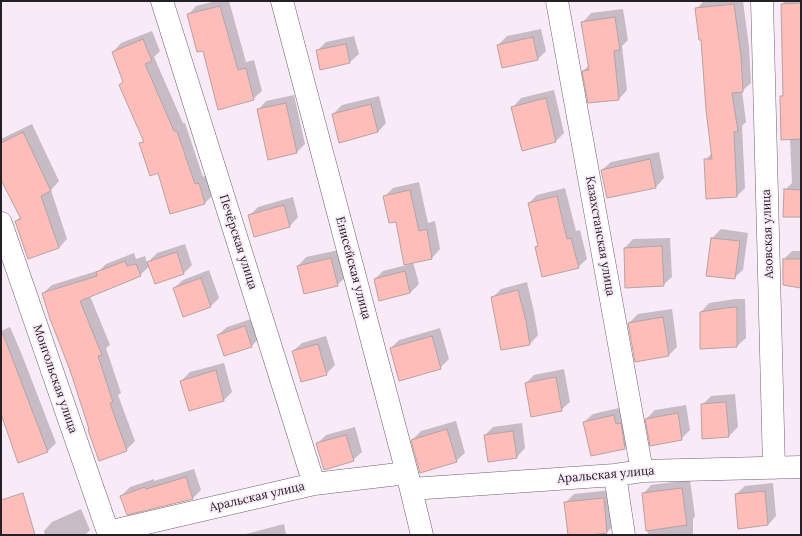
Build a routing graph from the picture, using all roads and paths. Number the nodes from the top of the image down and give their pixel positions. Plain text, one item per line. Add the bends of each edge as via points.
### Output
1 (162, 1) edge
2 (282, 1) edge
3 (557, 1) edge
4 (762, 1) edge
5 (1, 223) edge
6 (801, 467) edge
7 (774, 468) junction
8 (642, 471) junction
9 (616, 475) junction
10 (409, 481) junction
11 (314, 484) junction
12 (108, 534) edge
13 (422, 535) edge
14 (624, 535) edge

1 - 11 street, Печёрская улица
2 - 10 street, Енисейская улица
3 - 8 street, Казахстанская улица
4 - 7 street, Азовская улица
5 - 12 street, Монгольская улица
6 - 7 street, Аральская улица
7 - 8 street, Аральская улица
8 - 9 street, Аральская улица
9 - 10 street, Аральская улица
9 - 14 street
10 - 11 street, Аральская улица
10 - 13 street, Енисейская улица
11 - 12 street, Аральская улица

